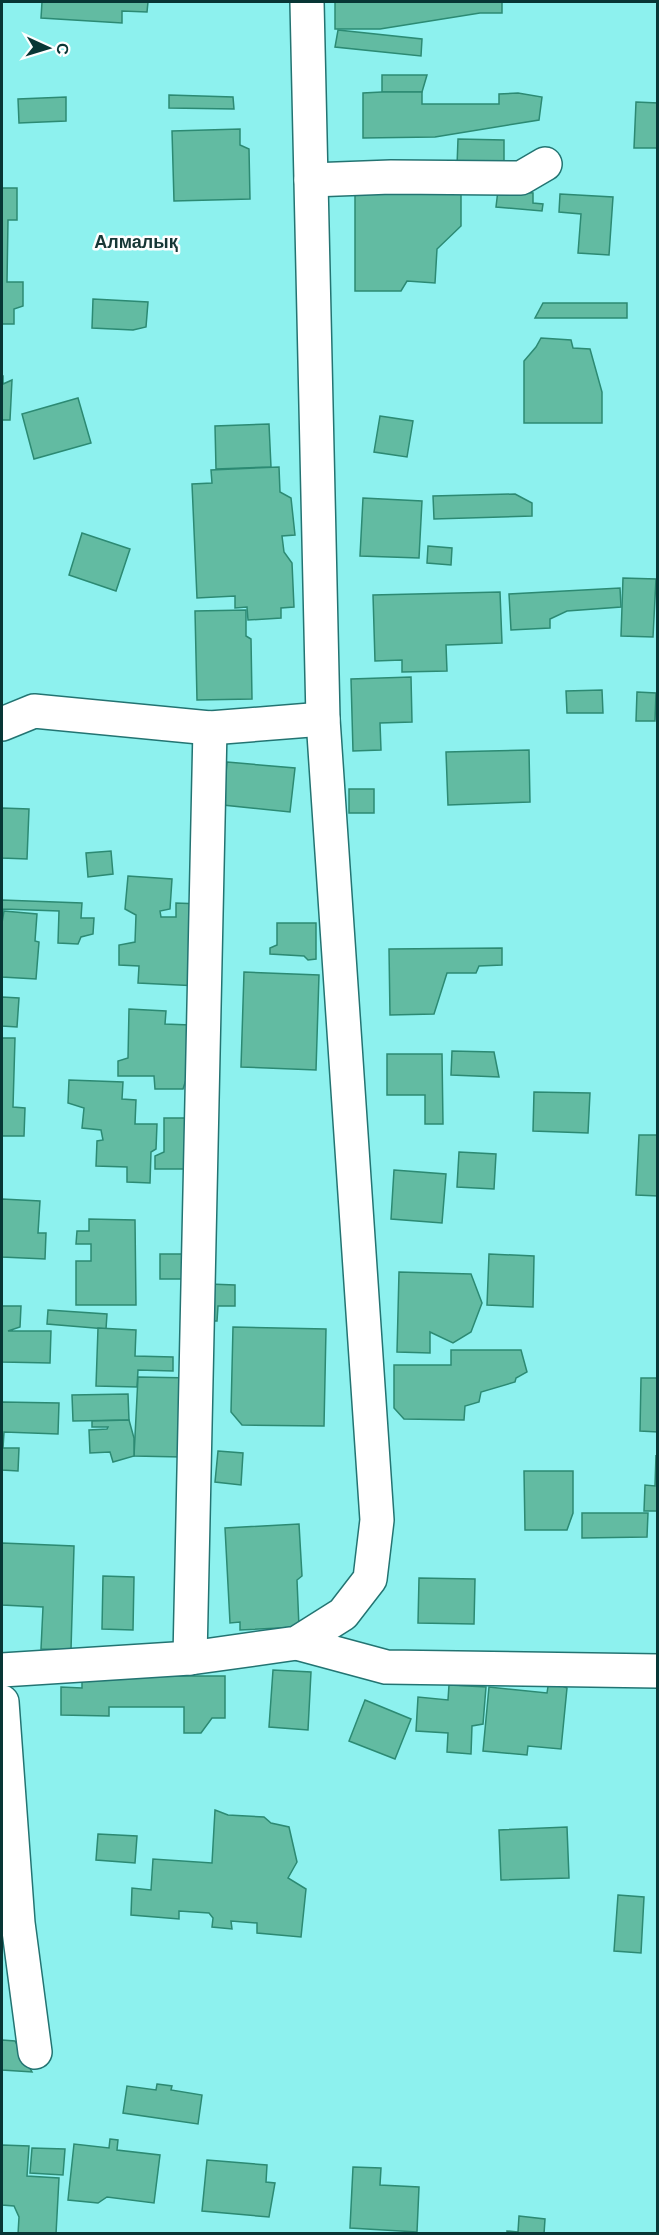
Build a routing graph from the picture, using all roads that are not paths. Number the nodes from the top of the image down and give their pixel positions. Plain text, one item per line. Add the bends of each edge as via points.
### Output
1 (307, 2) edge
2 (545, 164) dead end
3 (311, 180) junction
4 (323, 719) junction
5 (2, 724) edge
6 (210, 728) junction
7 (297, 1642) junction
8 (190, 1658) junction
9 (2, 1670) edge
10 (657, 1671) edge
11 (2, 1702) edge
12 (35, 2052) dead end

1 - 3 street
2 - 3 street via 521,178
3 - 4 street
4 - 6 street
4 - 7 street via 377,1520 370,1579 343,1614
5 - 6 street via 34,711
6 - 8 street
7 - 8 street
7 - 10 street via 386,1667
8 - 9 street
11 - 12 street via 18,1923

